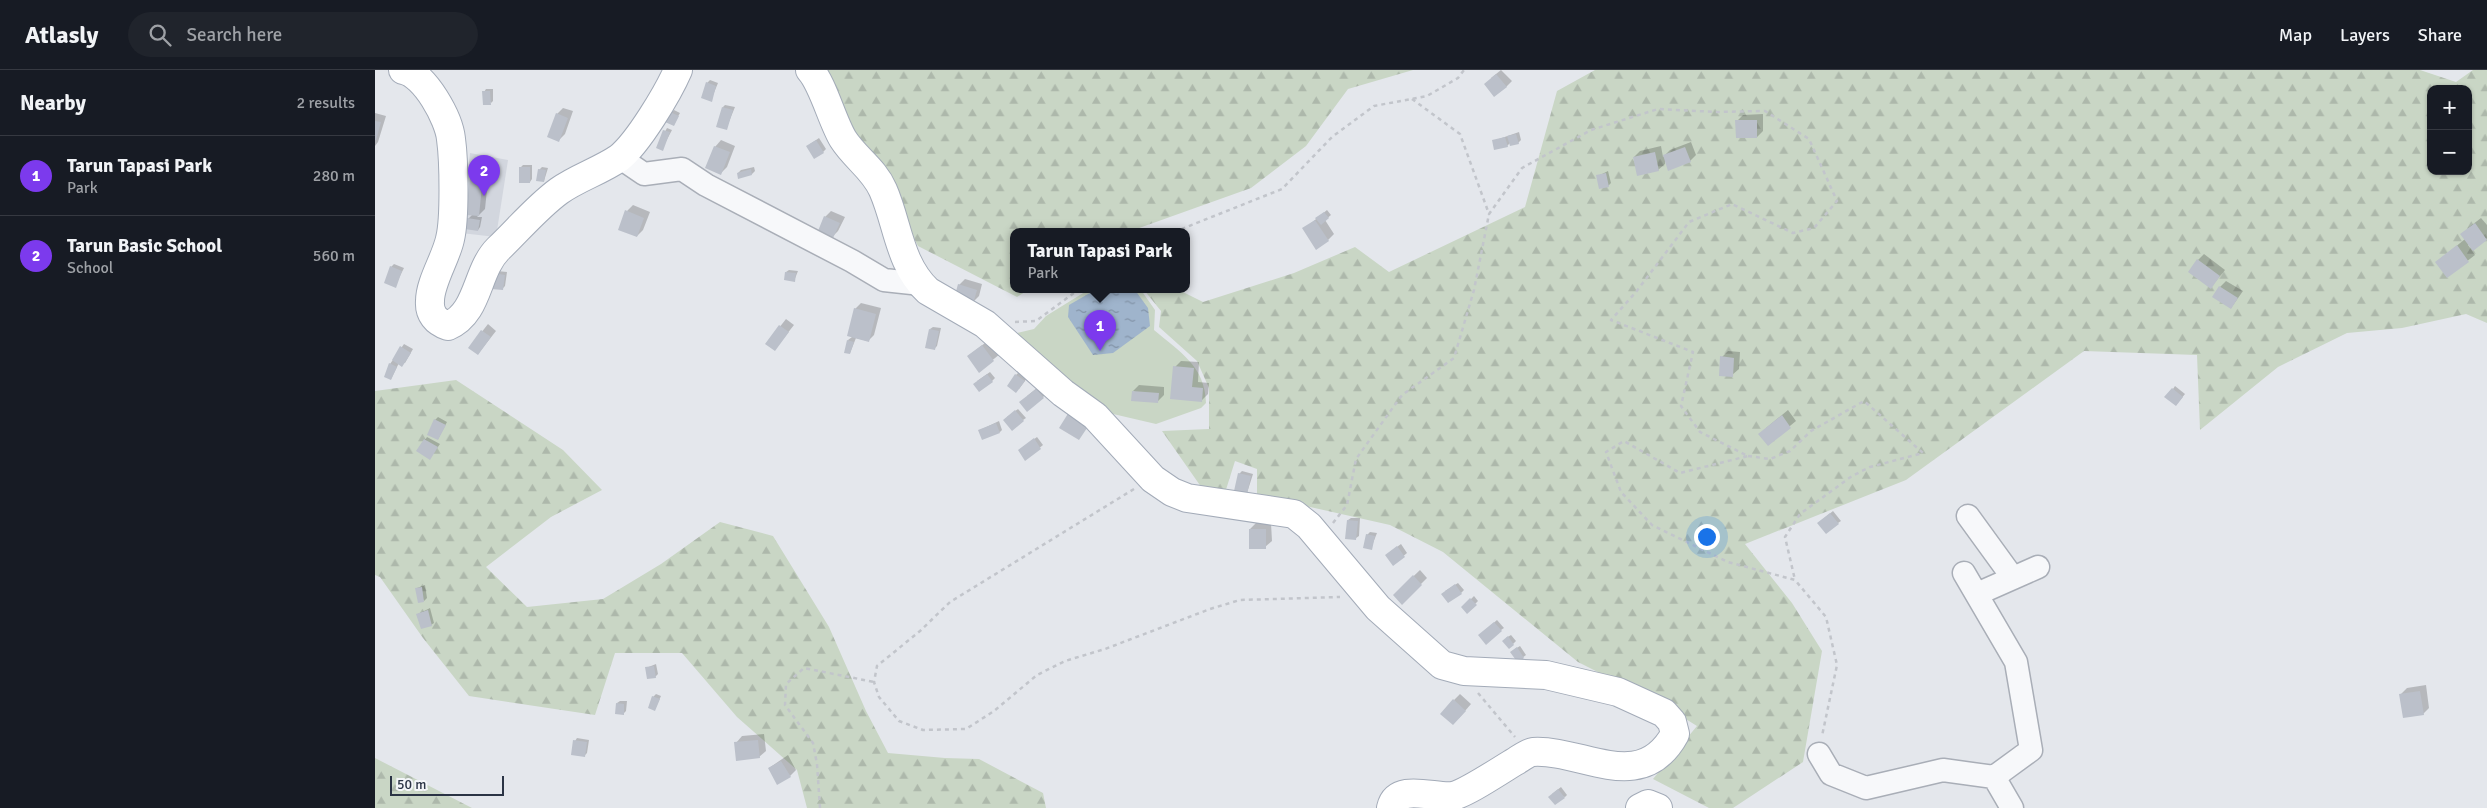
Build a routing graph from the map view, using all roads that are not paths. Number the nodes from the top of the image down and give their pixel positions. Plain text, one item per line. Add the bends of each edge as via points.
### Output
1 (403, 70) edge
2 (679, 70) edge
3 (810, 70) edge
4 (619, 157) junction
5 (921, 284) junction
6 (1968, 516) dead end
7 (2038, 567) dead end
8 (1964, 572) dead end
9 (2013, 578) junction
10 (1977, 594) junction
11 (1819, 754) road end
12 (1994, 777) junction
13 (1391, 808) edge
14 (1640, 808) edge
15 (1658, 808) edge
16 (2012, 808) edge

1 - 4 main road via 423,83 435,100 451,138 450,238 429,300 431,313 438,322 448,326 464,316 496,251 557,192
2 - 4 main road via 634,141
3 - 5 main road via 845,142 875,173 884,190 904,256
4 - 5 street via 644,174 682,169 884,280
5 - 13 main road via 985,324 1063,393 1095,416 1153,479 1172,492 1187,498 1294,514 1309,526 1378,608 1442,664 1464,671 1546,675 1618,692 1665,713 1672,722 1675,734 1662,753 1639,764 1613,767 1562,754 1531,752 1453,796 1417,793 1399,797
6 - 9 street
7 - 9 street
8 - 10 street
9 - 10 street
10 - 12 street via 2016,662 2031,750
11 - 12 street via 1831,774 1866,788 1943,770
12 - 16 street
14 - 15 main road via 1648,804

